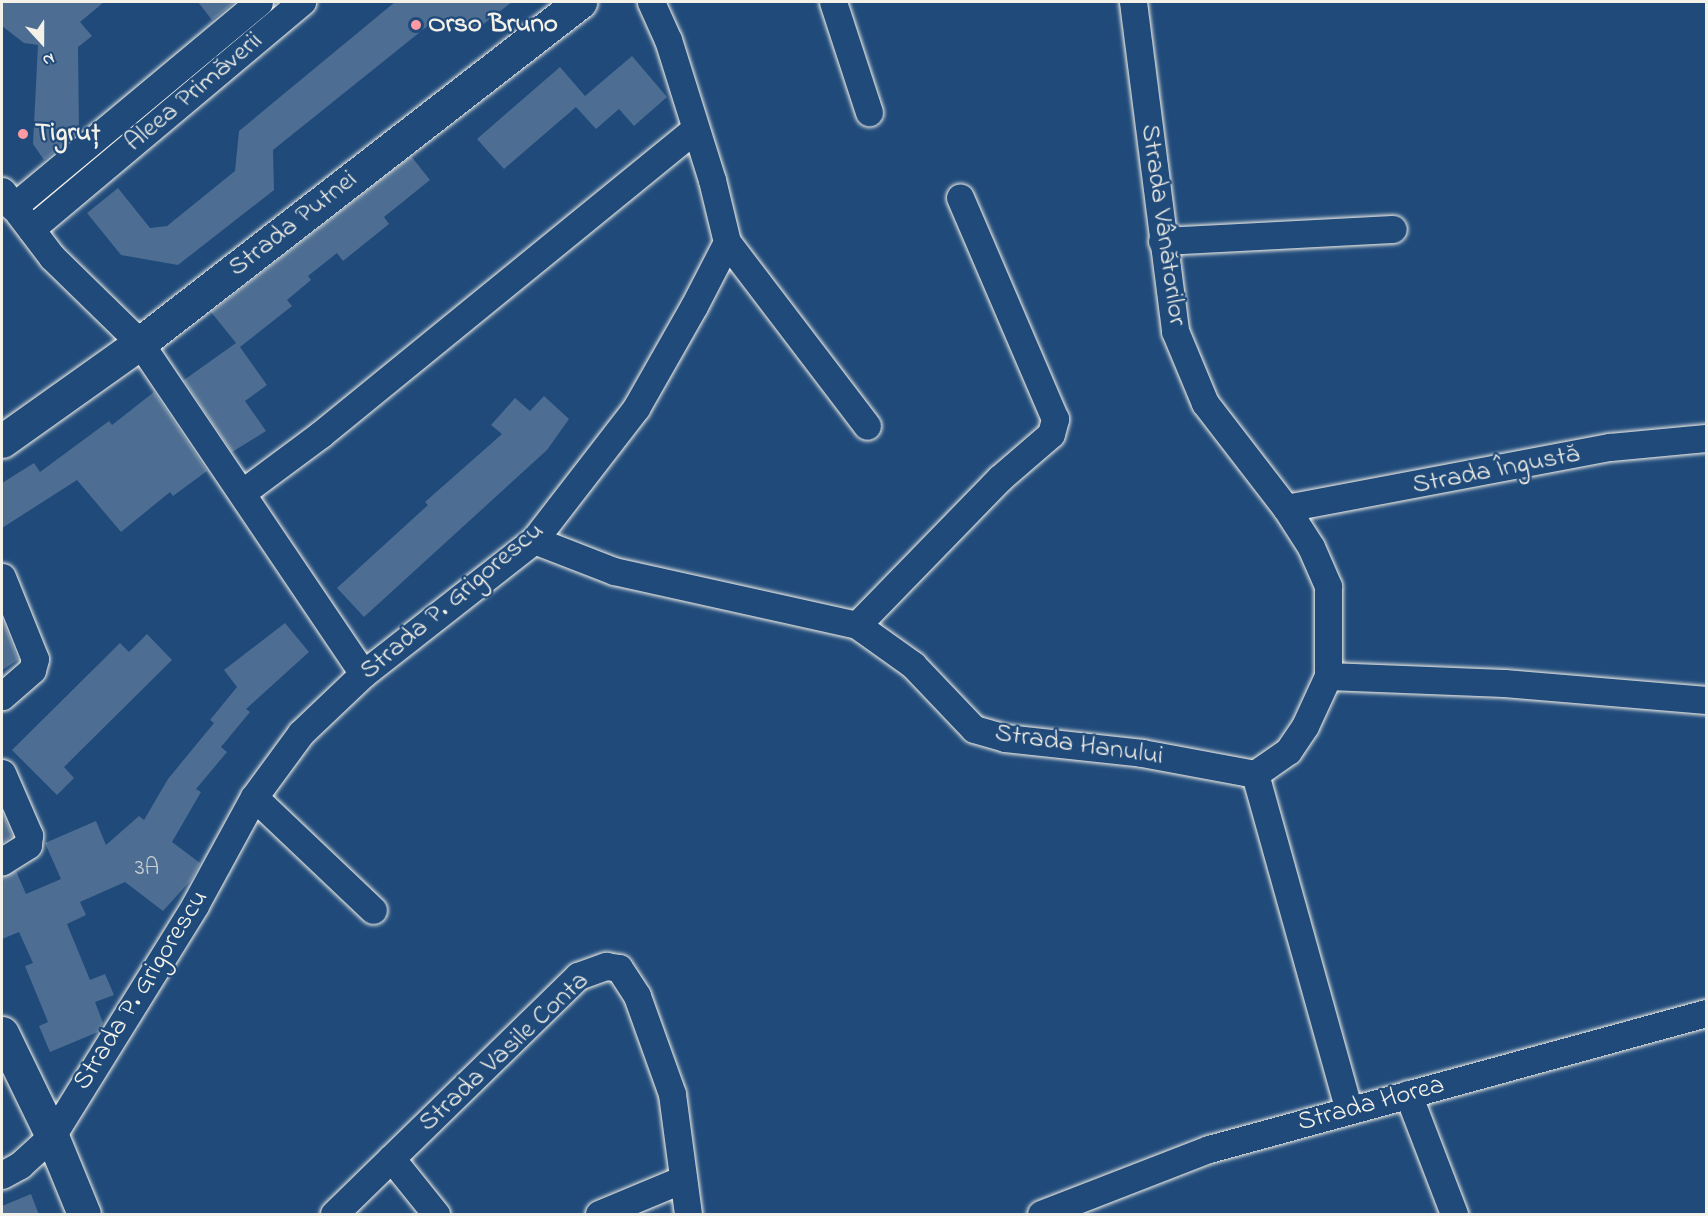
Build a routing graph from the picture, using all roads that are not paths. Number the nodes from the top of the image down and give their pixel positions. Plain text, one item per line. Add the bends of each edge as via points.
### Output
1 (259, 2) edge
2 (302, 2) edge
3 (580, 2) edge
4 (651, 2) edge
5 (833, 2) edge
6 (1133, 2) edge
7 (869, 112) dead end
8 (695, 129) junction
9 (960, 197) dead end
10 (7, 199) edge
11 (31, 229) junction
12 (1393, 229) dead end
13 (1162, 241) junction
14 (727, 242) junction
15 (140, 343) junction
16 (867, 426) dead end
17 (1707, 438) edge
18 (2, 441) edge
19 (243, 492) junction
20 (1286, 508) junction
21 (534, 540) junction
22 (2, 577) edge
23 (857, 624) junction
24 (363, 674) junction
25 (1328, 676) junction
26 (2, 696) edge
27 (1707, 700) edge
28 (2, 773) edge
29 (1255, 774) junction
30 (254, 797) junction
31 (2, 861) edge
32 (373, 910) dead end
33 (1707, 1013) edge
34 (2, 1033) edge
35 (1408, 1094) junction
36 (1349, 1110) junction
37 (52, 1136) junction
38 (391, 1158) junction
39 (2, 1175) edge
40 (682, 1179) junction
41 (84, 1215) edge
42 (334, 1215) edge
43 (436, 1215) edge
44 (599, 1215) edge
45 (688, 1215) edge
46 (1041, 1215) edge
47 (1454, 1215) edge

1 - 10 street, Aleea Primăverii
2 - 11 street, Aleea Primăverii
3 - 15 main road, Strada Putnei
4 - 8 street via 668,40
5 - 7 street
6 - 13 street, Strada Vânătorilor
8 - 14 street
8 - 19 street via 321,434
9 - 23 street via 1054,419 1051,434 1000,478
10 - 11 street
11 - 15 street via 52,257
12 - 13 street
13 - 20 street, Strada Vânătorilor via 1175,331 1204,403
14 - 16 street
14 - 21 street, Strada P. Grigorescu via 636,408
15 - 18 main road, Strada Putnei
15 - 19 street
17 - 20 street, Strada Îngustă via 1610,447
19 - 24 street
20 - 25 street, Strada Vânătorilor via 1311,547 1328,586
21 - 23 street, Strada Hanului via 614,571
21 - 24 street, Strada P. Grigorescu
22 - 26 street via 35,659 32,670
23 - 29 street, Strada Hanului via 913,665 974,729 1005,738 1142,753
24 - 30 street, Strada P. Grigorescu via 301,733
25 - 27 street via 1504,683
25 - 29 street, Strada Vânătorilor via 1288,751
28 - 31 street via 29,835 28,845
29 - 36 street
30 - 32 street
30 - 37 street, Strada P. Grigorescu via 195,905
33 - 35 street, Strada Horea
34 - 37 main road
35 - 36 street, Strada Horea
35 - 47 street
36 - 46 street, Strada Horea via 1209,1149
37 - 39 street, Strada P. Grigorescu via 20,1165
37 - 41 main road
38 - 40 street, Strada Vasile Conta via 579,976 606,966 619,968 637,996 672,1094
38 - 42 street, Strada Vasile Conta
38 - 43 street
40 - 44 street
40 - 45 street, Strada Vasile Conta

